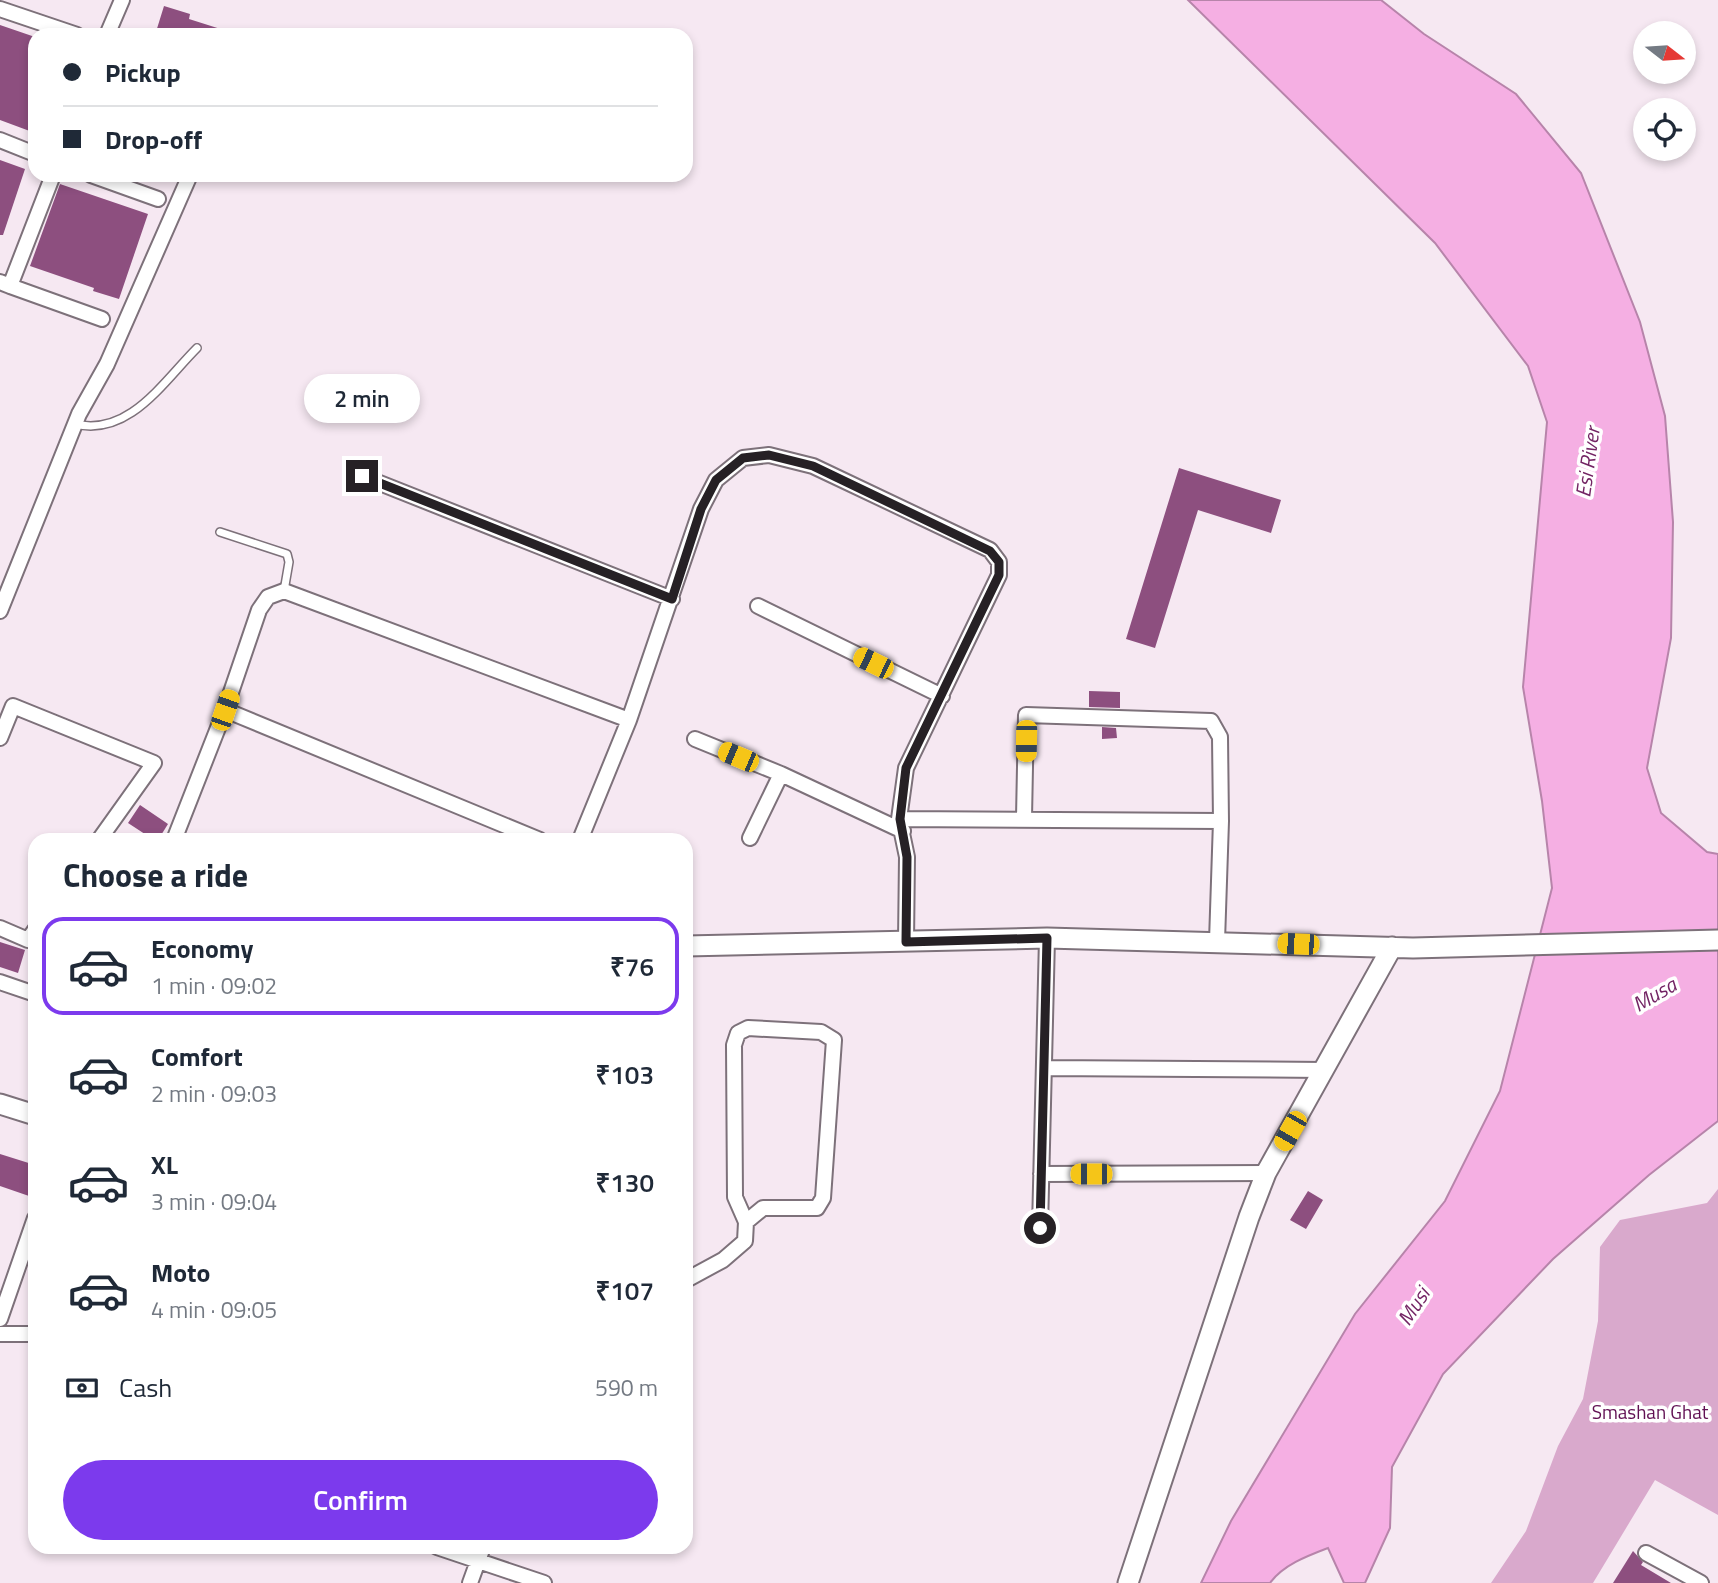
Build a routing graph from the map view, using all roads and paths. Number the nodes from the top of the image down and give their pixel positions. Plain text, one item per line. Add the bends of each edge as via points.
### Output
1 (122, 0) edge
2 (0, 9) edge
3 (56, 28) edge
4 (110, 28) edge
5 (0, 141) edge
6 (28, 152) edge
7 (51, 182) edge
8 (111, 182) edge
9 (187, 182) edge
10 (158, 199) dead end
11 (5, 284) edge
12 (102, 318) dead end
13 (197, 348) dead end
14 (75, 424) junction
15 (362, 476) dead end
16 (220, 532) dead end
17 (284, 591) junction
18 (672, 599) junction
19 (758, 606) dead end
20 (0, 611) edge
21 (942, 696) junction
22 (225, 710) junction
23 (629, 720) junction
24 (0, 738) edge
25 (695, 739) dead end
26 (781, 774) junction
27 (1024, 818) junction
28 (1221, 821) junction
29 (901, 825) junction
30 (104, 833) edge
31 (177, 833) edge
32 (523, 833) edge
33 (583, 833) edge
34 (750, 838) dead end
35 (0, 929) edge
36 (1047, 938) junction
37 (28, 940) edge
38 (1718, 940) edge
39 (1217, 941) junction
40 (906, 942) junction
41 (693, 946) edge
42 (1392, 947) junction
43 (0, 982) edge
44 (28, 992) edge
45 (1044, 1068) junction
46 (1325, 1070) junction
47 (0, 1104) edge
48 (28, 1113) edge
49 (1266, 1173) junction
50 (1041, 1174) junction
51 (747, 1222) junction
52 (1040, 1228) dead end
53 (28, 1242) edge
54 (693, 1276) edge
55 (0, 1319) edge
56 (0, 1334) edge
57 (28, 1334) edge
58 (1646, 1553) dead end
59 (481, 1554) edge
60 (483, 1554) edge
61 (470, 1583) edge
62 (544, 1583) edge
63 (1128, 1583) edge
64 (1701, 1583) edge

1 - 4 street
2 - 3 street
5 - 6 street
7 - 11 street
8 - 10 street
9 - 14 street via 107,364
11 - 12 street
13 - 14 lane via 122,420 104,426
14 - 20 street
15 - 18 street
16 - 17 lane via 287,554
17 - 22 street via 268,597 259,610
17 - 23 street
18 - 21 street via 701,509 716,480 743,458 769,455 813,466 990,551 999,562 999,575
18 - 23 street
19 - 21 street
21 - 29 street via 906,768
22 - 31 street
22 - 32 street
23 - 33 street
24 - 30 street via 13,706 154,763
25 - 26 street
26 - 29 street
26 - 34 street
27 - 28 street
27 - 28 street via 1026,715 1211,721 1220,737
27 - 29 street
28 - 39 street
29 - 40 street via 907,857
35 - 37 street
36 - 39 street
36 - 40 street
36 - 45 street
38 - 42 street
39 - 42 street
40 - 41 street
42 - 46 street
43 - 44 street
45 - 46 street
45 - 50 street
46 - 49 street
47 - 48 street
49 - 50 street
49 - 63 street
50 - 52 street
51 - 51 street via 763,1208 817,1208 823,1198 834,1040 821,1032 748,1028 737,1033 735,1197
51 - 54 street via 745,1241
53 - 55 street
56 - 57 street
58 - 64 street
59 - 61 street
60 - 62 street

